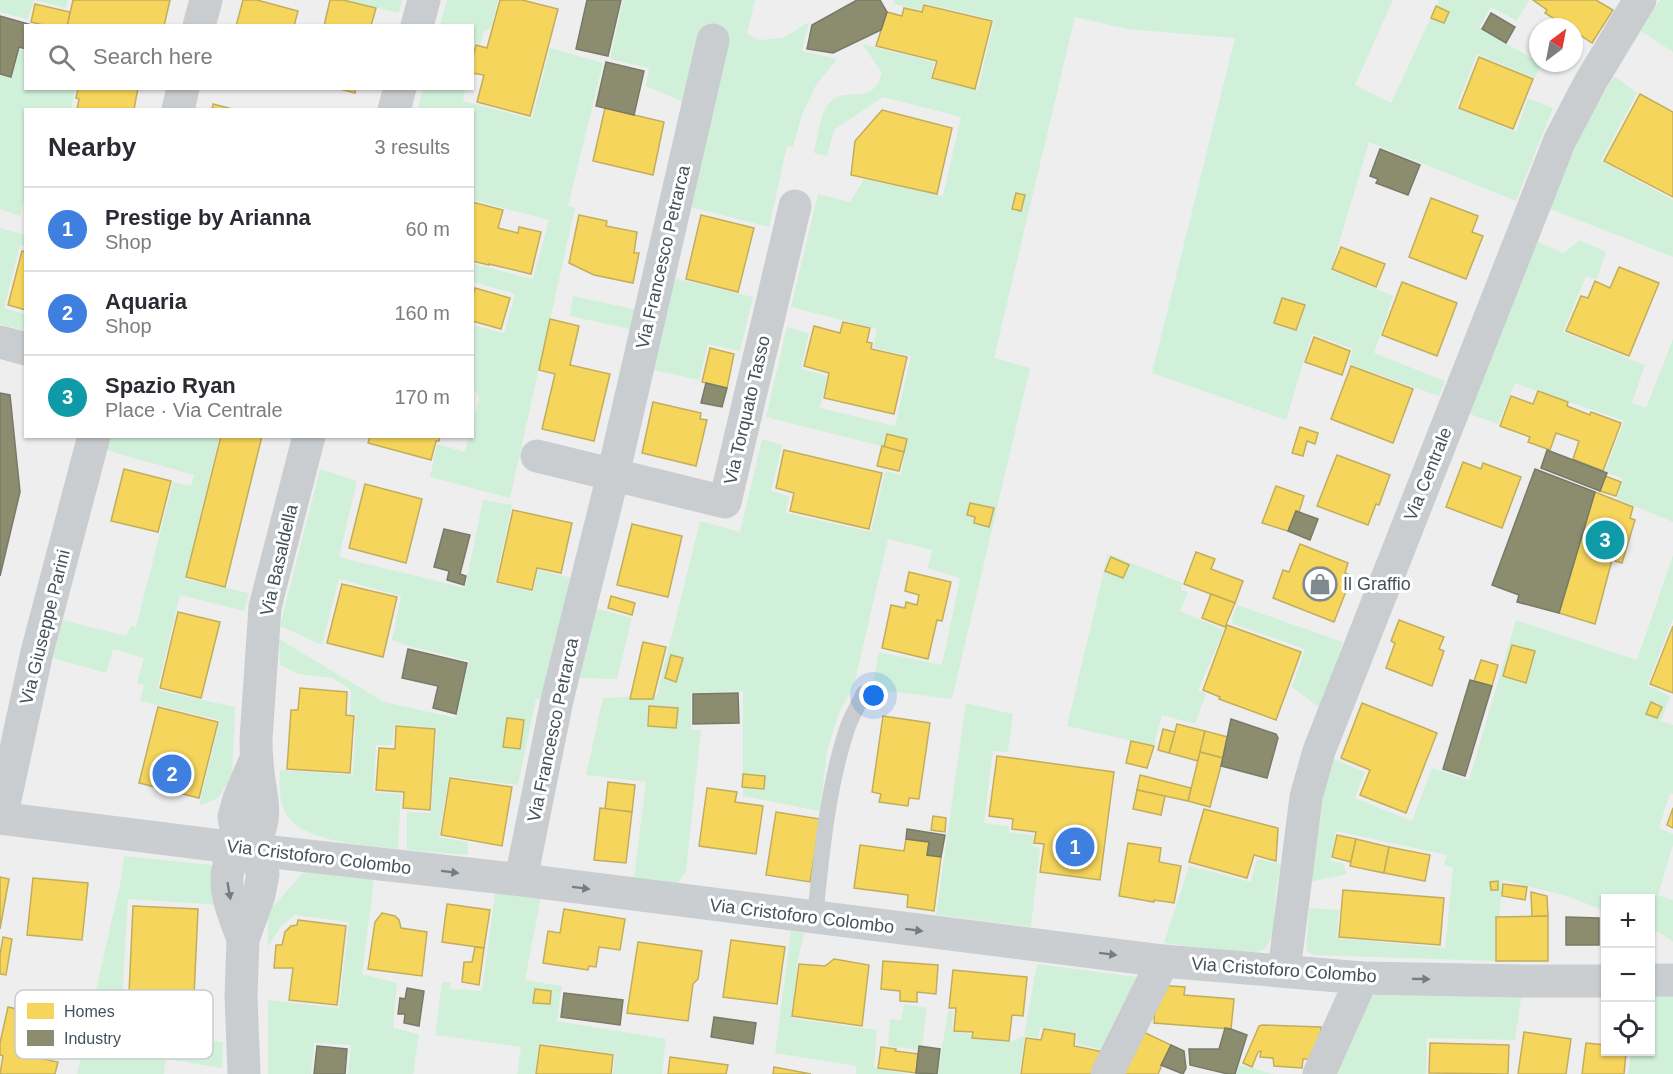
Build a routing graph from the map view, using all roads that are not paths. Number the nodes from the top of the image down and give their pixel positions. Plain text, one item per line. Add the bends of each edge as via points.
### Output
1 (206, 0) edge
2 (424, 0) edge
3 (1640, 0) edge
4 (200, 24) edge
5 (418, 24) edge
6 (713, 40) dead end
7 (183, 90) edge
8 (399, 90) edge
9 (178, 108) edge
10 (395, 108) edge
11 (795, 206) dead end
12 (0, 342) edge
13 (24, 348) edge
14 (93, 438) edge
15 (308, 438) edge
16 (537, 456) dead end
17 (613, 475) junction
18 (864, 693) dead end
19 (1, 818) edge
20 (246, 849) junction
21 (523, 880) junction
22 (814, 918) junction
23 (1163, 961) junction
24 (1284, 971) junction
25 (1362, 978) junction
26 (1655, 980) edge
27 (1673, 980) edge
28 (1601, 981) edge
29 (244, 1074) edge
30 (1107, 1074) edge
31 (1319, 1074) edge

1 - 4 street
2 - 5 street
3 - 24 street, Via Centrale via 1560,140 1319,751 1306,797
6 - 17 street, Via Francesco Petrarca
7 - 9 street
8 - 10 street
11 - 17 street, Via Torquato Tasso via 725,502
12 - 13 street
14 - 19 street, Via Giuseppe Parini via 37,652
15 - 20 street, Via Basaldella via 265,607 256,757 234,817 237,835
16 - 17 street
17 - 21 street, Via Francesco Petrarca via 557,700
18 - 22 lane via 836,768
19 - 20 main road, Via Cristoforo Colombo
20 -> 21 main road, Via Cristoforo Colombo
20 - 29 street, Via Basaldella via 263,874 243,939
21 -> 22 main road, Via Cristoforo Colombo
22 -> 23 main road, Via Cristoforo Colombo
23 - 24 main road, Via Cristoforo Colombo
23 - 30 street
24 - 25 main road, Via Cristoforo Colombo
25 -> 28 main road, Via Cristoforo Colombo
25 - 31 street
26 - 27 main road

